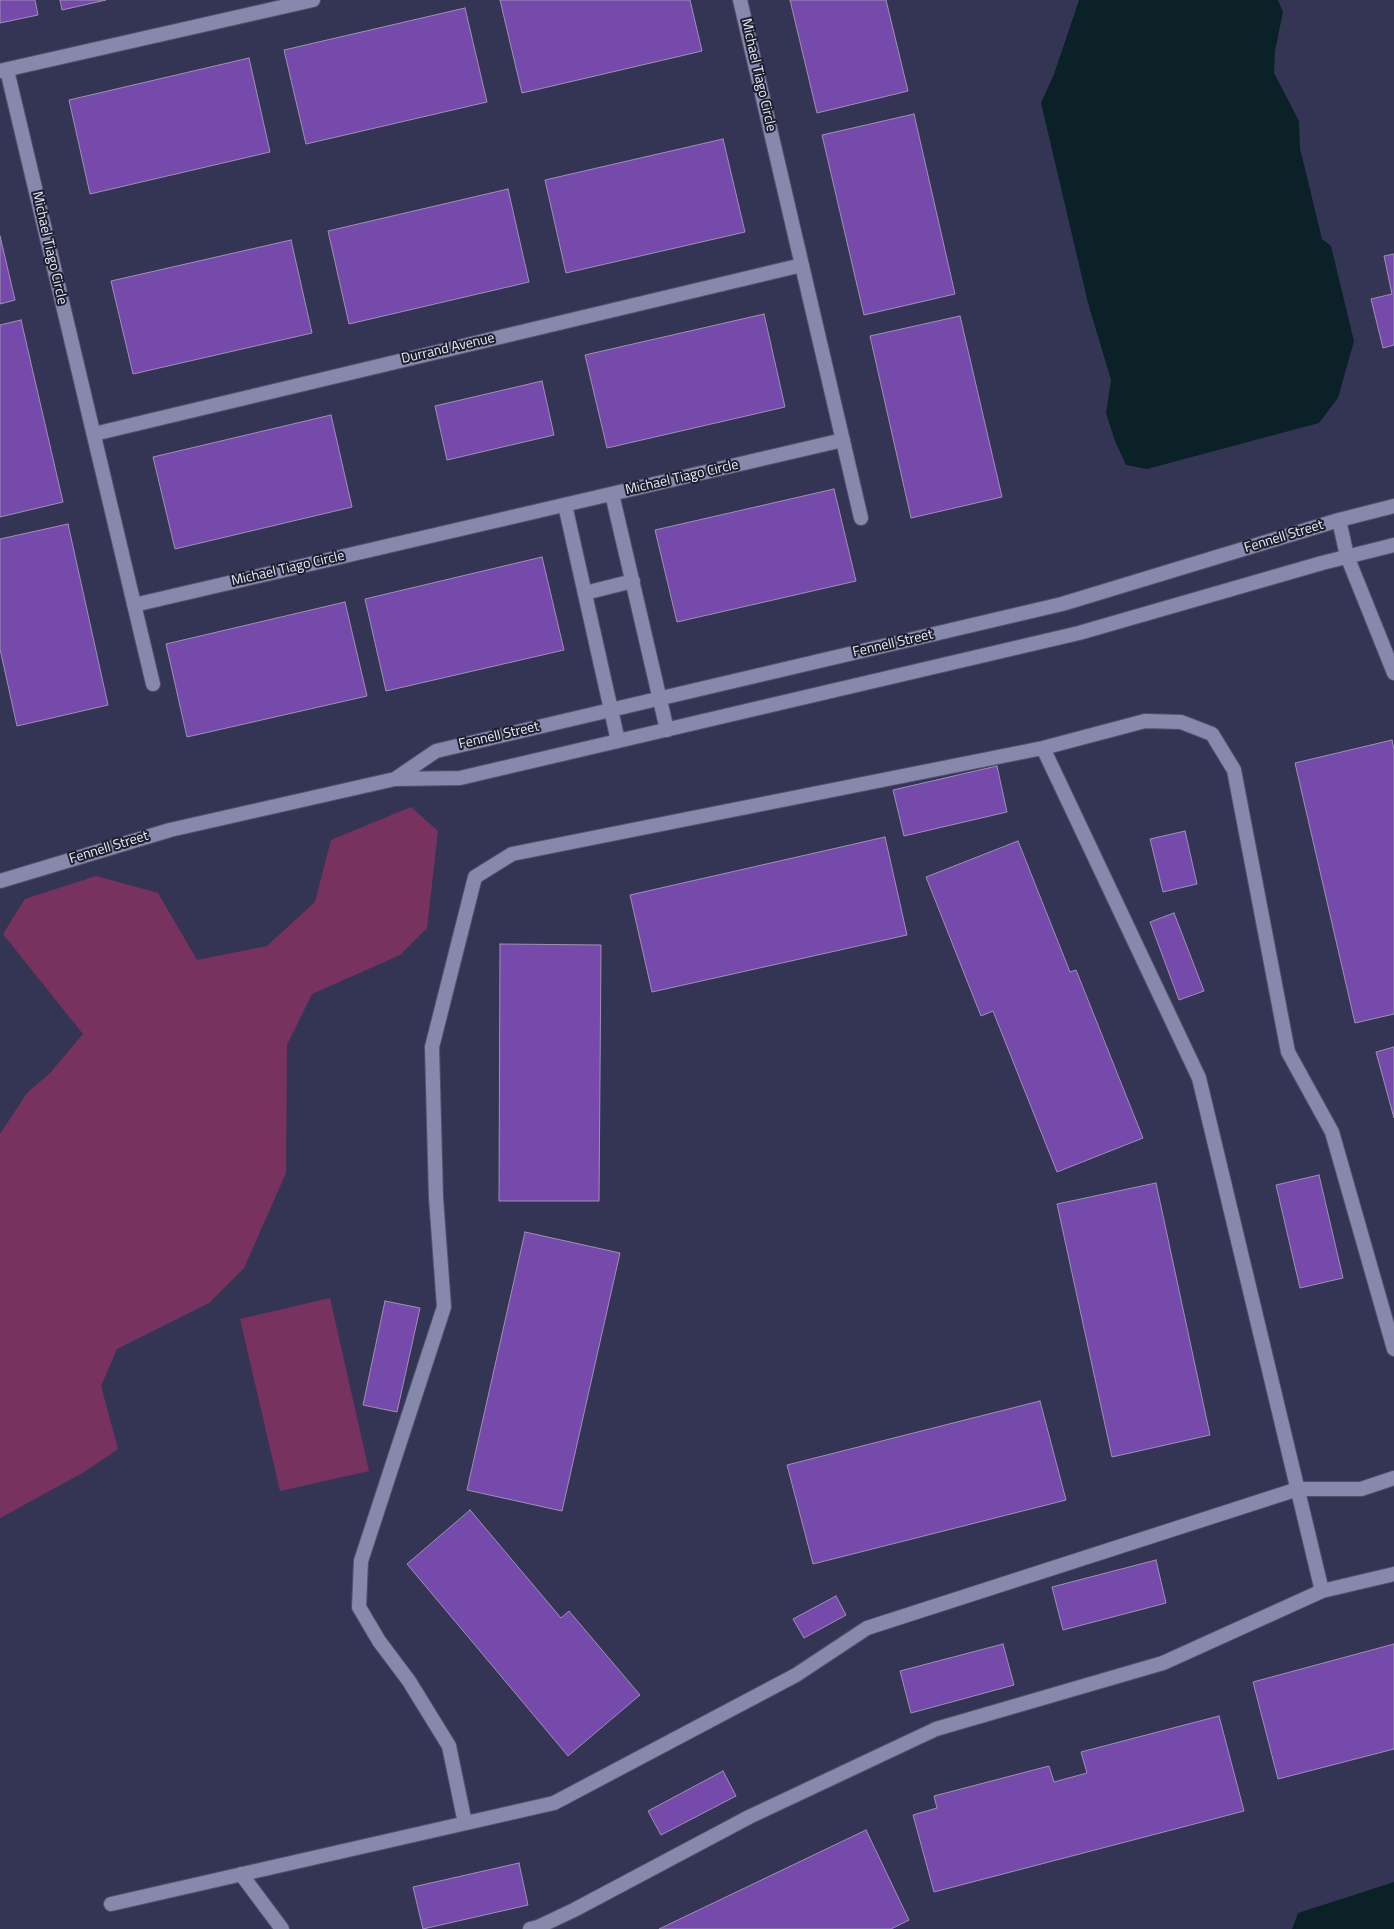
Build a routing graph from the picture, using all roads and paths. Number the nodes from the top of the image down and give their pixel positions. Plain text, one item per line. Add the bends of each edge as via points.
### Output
1 (313, 0) edge
2 (740, 0) edge
3 (3, 71) edge
4 (802, 265) junction
5 (94, 434) junction
6 (843, 440) junction
7 (612, 494) junction
8 (565, 505) junction
9 (1394, 506) edge
10 (861, 518) dead end
11 (1339, 520) junction
12 (1394, 544) edge
13 (1347, 556) junction
14 (633, 581) junction
15 (585, 593) junction
16 (134, 605) junction
17 (1394, 673) edge
18 (153, 684) dead end
19 (660, 699) junction
20 (611, 710) junction
21 (667, 730) junction
22 (618, 741) junction
23 (1043, 748) junction
24 (395, 779) junction
25 (0, 881) edge
26 (1394, 1349) edge
27 (1394, 1478) edge
28 (1298, 1489) junction
29 (1394, 1574) edge
30 (1322, 1591) junction
31 (466, 1823) junction
32 (241, 1874) junction
33 (111, 1904) dead end
34 (282, 1929) edge
35 (530, 1929) edge

1 - 3 street, Michael Tiago Circle
2 - 4 street, Michael Tiago Circle
3 - 5 street, Michael Tiago Circle
4 - 5 street, Durrand Avenue
4 - 6 street, Michael Tiago Circle
5 - 16 street, Michael Tiago Circle
6 - 7 street, Michael Tiago Circle
6 - 10 street
7 - 8 street, Michael Tiago Circle
7 - 14 street
8 - 15 street
8 - 16 street, Michael Tiago Circle
9 - 11 street, Fennell Street
11 - 13 street
11 - 19 street, Fennell Street via 1062,604
12 - 13 street, Fennell Street
13 - 17 street
13 - 21 street, Fennell Street via 1079,633
14 - 15 street
14 - 19 street
15 - 20 street
16 - 18 street
19 - 20 street, Fennell Street
19 - 21 street
20 - 22 street
20 - 24 street, Fennell Street via 436,751
21 - 22 street, Fennell Street
22 - 24 street, Fennell Street via 460,778
23 - 26 street via 1144,721 1181,722 1212,734 1234,770 1288,1052 1332,1132
23 - 28 street via 1199,1078
23 - 31 street via 512,854 475,877 432,1047 436,1198 444,1307 361,1561 359,1607 449,1746
24 - 25 street, Fennell Street via 170,830
27 - 28 street via 1361,1489
28 - 30 street
28 - 31 street via 867,1628 796,1675 554,1803
29 - 30 street
30 - 35 street via 1164,1662 936,1729 749,1817 574,1910
31 - 32 street
32 - 33 street
32 - 34 street

